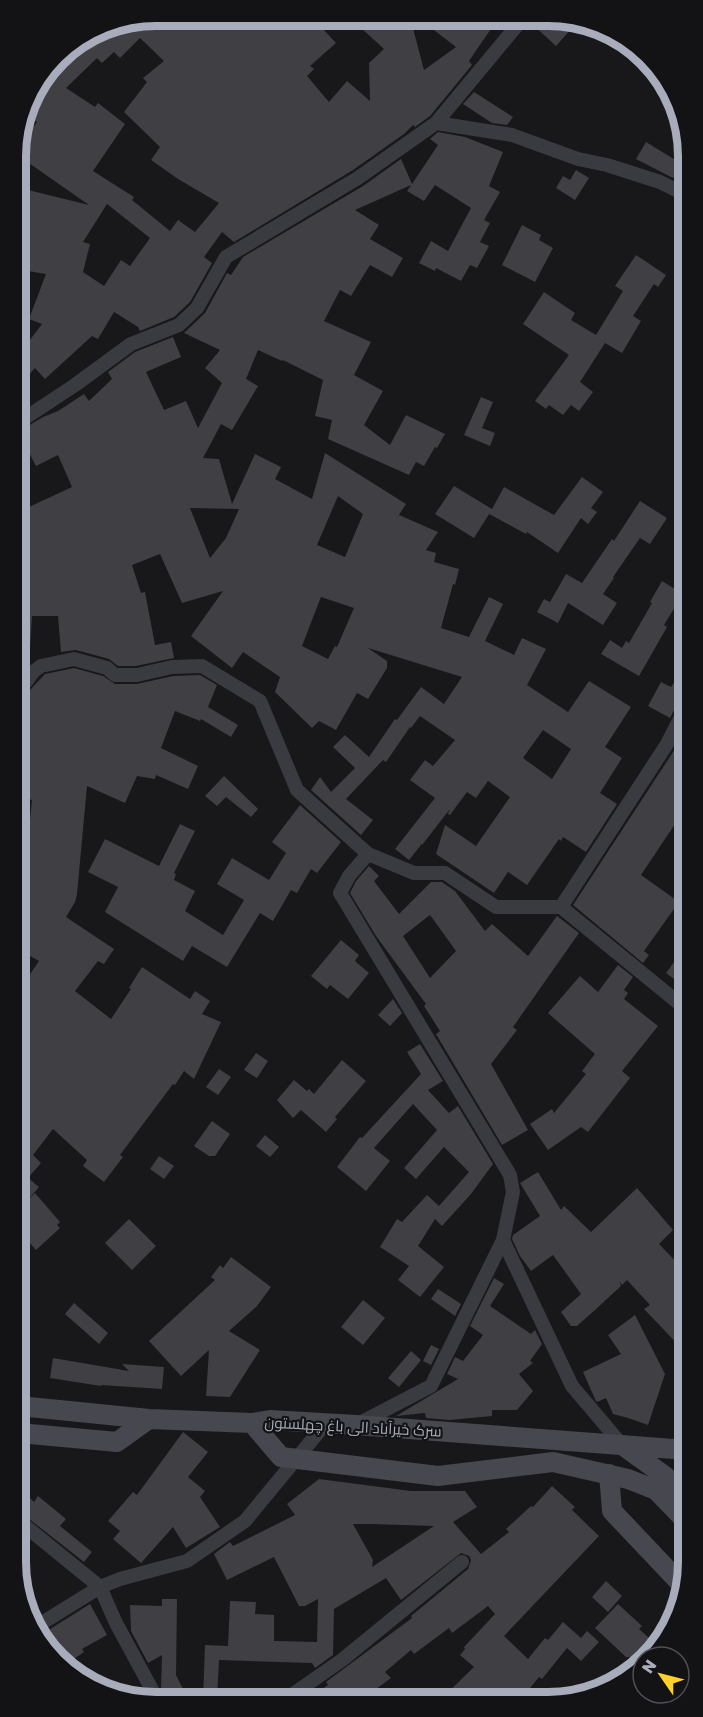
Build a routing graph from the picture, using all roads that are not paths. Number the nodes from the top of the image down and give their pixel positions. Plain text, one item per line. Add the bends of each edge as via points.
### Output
1 (517, 26) edge
2 (436, 123) junction
3 (678, 191) edge
4 (26, 417) edge
5 (26, 682) edge
6 (678, 724) edge
7 (368, 854) junction
8 (561, 907) junction
9 (677, 1001) edge
10 (503, 1239) junction
11 (26, 1407) edge
12 (149, 1419) junction
13 (252, 1423) junction
14 (326, 1423) junction
15 (356, 1425) junction
16 (26, 1433) edge
17 (622, 1445) junction
18 (677, 1449) edge
19 (297, 1459) junction
20 (609, 1474) junction
21 (677, 1488) edge
22 (677, 1511) edge
23 (26, 1526) edge
24 (462, 1562) dead end
25 (676, 1579) edge
26 (100, 1587) junction
27 (42, 1624) edge
28 (153, 1692) edge
29 (296, 1692) edge

1 - 2 street
2 - 3 street via 512,135
2 - 4 street via 358,178 226,256 197,308 179,326 131,344
5 - 7 street via 41,666 74,659 116,675 202,666 260,701 297,790
6 - 8 street
7 - 8 street via 414,873 445,873 496,907
7 - 10 street via 340,893 510,1175 513,1192
8 - 9 street
10 - 15 street via 431,1386
10 - 17 street via 572,1386
11 - 12 main road, سرک خیرآباد الی باغ چهلستون
12 - 13 main road, سرک خیرآباد الی باغ چهلستون
12 - 16 main road via 117,1442
13 - 14 main road, سرک خیرآباد الی باغ چهلستون
13 - 19 main road via 281,1457
14 - 15 main road, سرک خیرآباد الی باغ چهلستون
14 - 19 street
15 - 17 main road, سرک خیرآباد الی باغ چهلستون
17 - 18 main road, سرک خیرآباد الی باغ چهلستون
17 - 21 main road
19 - 20 main road via 438,1476 553,1462
19 - 26 street via 245,1521 187,1561
20 - 22 main road via 656,1490
20 - 25 main road via 612,1511
23 - 26 street
24 - 29 street via 342,1660
26 - 27 street
26 - 28 street

